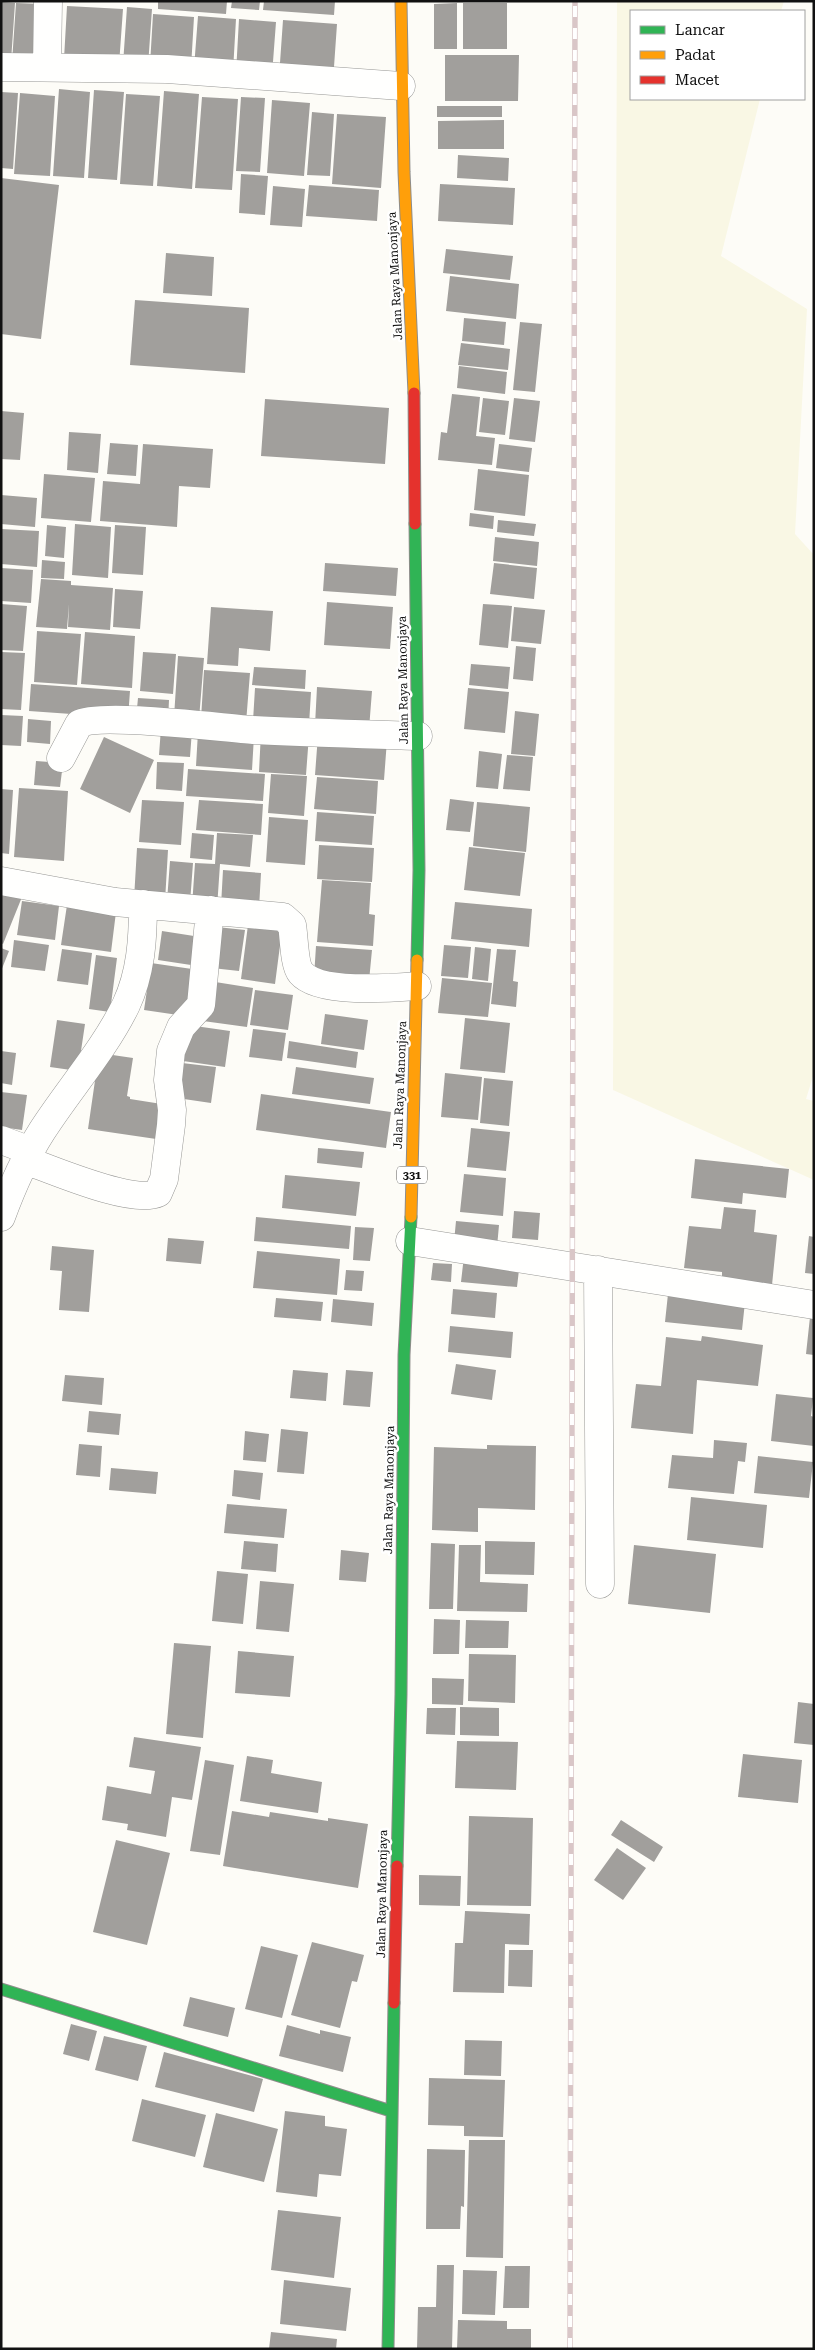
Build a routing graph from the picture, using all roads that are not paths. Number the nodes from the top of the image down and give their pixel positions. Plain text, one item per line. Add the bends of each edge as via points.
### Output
1 (48, 1) edge
2 (401, 1) edge
3 (1, 67) edge
4 (47, 68) junction
5 (401, 86) junction
6 (418, 736) junction
7 (61, 758) dead end
8 (1, 881) edge
9 (143, 904) junction
10 (210, 910) junction
11 (417, 986) junction
12 (1, 1140) edge
13 (28, 1156) junction
14 (1, 1217) edge
15 (410, 1242) junction
16 (598, 1270) junction
17 (814, 1305) edge
18 (600, 1584) dead end
19 (1, 1989) edge
20 (391, 2111) junction
21 (388, 2349) edge

1 - 4 street
2 - 5 main road, Jalan Raya Manonjaya / 331
3 - 4 street
4 - 5 street via 167,69
5 - 6 main road, Jalan Raya Manonjaya / 331 via 414,392
6 - 7 street via 91,720 79,724
6 - 11 main road, Jalan Raya Manonjaya / 331
8 - 9 street
9 - 10 street
9 - 13 street via 143,944 126,1004
10 - 11 street via 288,919 292,925 297,964 300,973 307,978 331,986
10 - 13 street via 201,1005 181,1026 171,1051 168,1080 171,1125 164,1179 158,1193 148,1197 106,1189
11 - 15 main road, Jalan Raya Manonjaya / 331
12 - 13 street
13 - 14 street via 15,1179
15 - 16 street
15 - 20 main road, Jalan Raya Manonjaya / 331 via 404,1355 401,1694
16 - 17 street
16 - 18 street
19 - 20 main road
20 - 21 main road, Jalan Raya Manonjaya / 331

